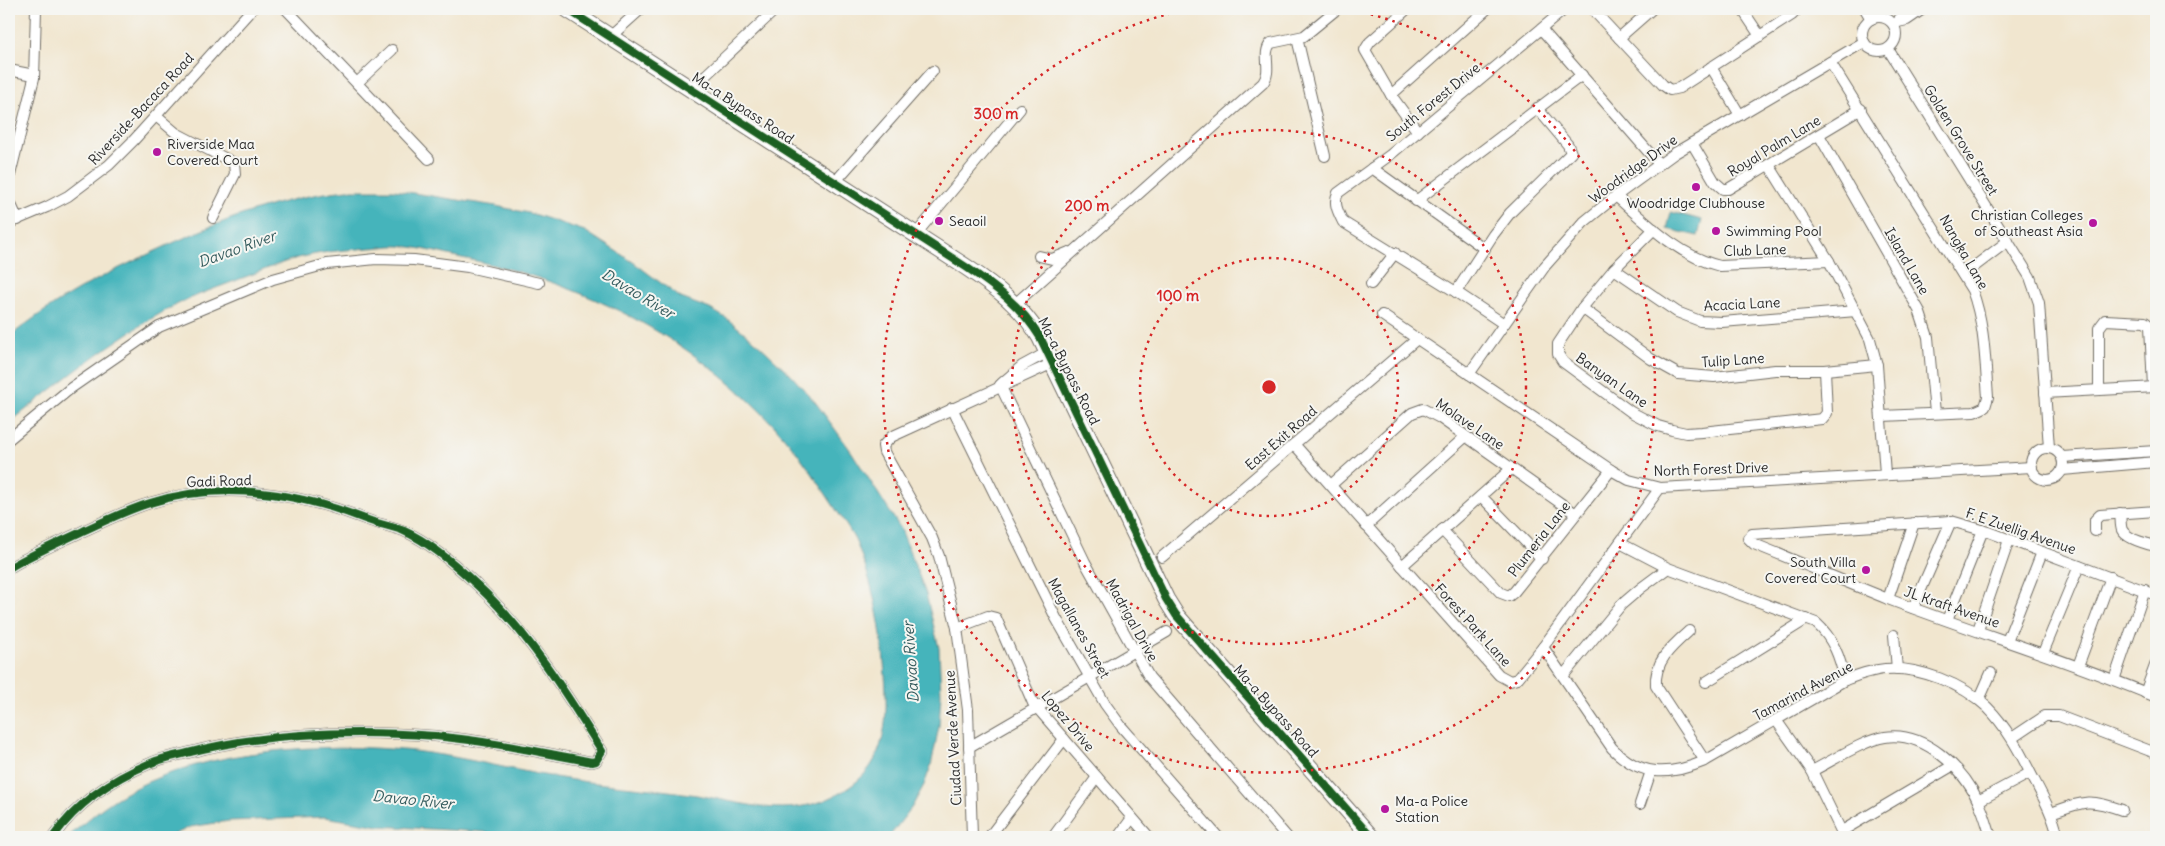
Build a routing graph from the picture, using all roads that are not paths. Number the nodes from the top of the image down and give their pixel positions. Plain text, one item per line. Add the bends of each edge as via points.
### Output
1 (36, 9) edge
2 (252, 9) edge
3 (286, 9) edge
4 (567, 9) edge
5 (641, 9) edge
6 (776, 9) edge
7 (1337, 9) edge
8 (1407, 9) edge
9 (1487, 9) edge
10 (1565, 9) edge
11 (1592, 9) edge
12 (1652, 9) edge
13 (1742, 9) edge
14 (1798, 9) edge
15 (1865, 9) edge
16 (1904, 9) edge
17 (1924, 9) edge
18 (1870, 19) junction
19 (1896, 23) junction
20 (1542, 30) junction
21 (611, 36) junction
22 (1760, 36) junction
23 (1297, 38) junction
24 (1619, 38) junction
25 (1864, 42) junction
26 (1888, 49) junction
27 (392, 50) dead end
28 (1830, 62) junction
29 (1711, 67) junction
30 (9, 70) edge
31 (933, 71) dead end
32 (1582, 74) junction
33 (34, 75) junction
34 (357, 83) junction
35 (692, 89) junction
36 (1392, 95) junction
37 (1537, 108) junction
38 (1020, 109) dead end
39 (1861, 109) junction
40 (1740, 115) junction
41 (156, 116) junction
42 (1418, 132) junction
43 (1819, 135) junction
44 (1692, 143) junction
45 (1325, 156) dead end
46 (429, 159) dead end
47 (1658, 164) junction
48 (1769, 166) junction
49 (1372, 168) junction
50 (9, 179) edge
51 (834, 183) junction
52 (1616, 196) junction
53 (9, 200) edge
54 (1416, 201) junction
55 (213, 218) dead end
56 (13, 221) edge
57 (1654, 229) junction
58 (916, 234) junction
59 (2008, 241) junction
60 (1485, 248) junction
61 (1074, 251) junction
62 (1396, 254) junction
63 (1039, 256) dead end
64 (1829, 261) junction
65 (1614, 269) junction
66 (1963, 275) junction
67 (539, 283) dead end
68 (1371, 284) dead end
69 (1456, 292) junction
70 (1015, 304) junction
71 (1582, 308) junction
72 (1856, 311) junction
73 (1382, 315) dead end
74 (1504, 324) junction
75 (1417, 339) junction
76 (1050, 357) junction
77 (1878, 365) junction
78 (1825, 370) junction
79 (1469, 374) junction
80 (1000, 386) junction
81 (2154, 387) edge
82 (2099, 390) junction
83 (2045, 393) junction
84 (952, 408) junction
85 (1935, 413) junction
86 (1882, 416) junction
87 (1465, 437) junction
88 (9, 439) edge
89 (1294, 444) junction
90 (2049, 448) junction
91 (2156, 450) edge
92 (2062, 457) junction
93 (2156, 462) edge
94 (2032, 467) junction
95 (1511, 469) junction
96 (1611, 470) junction
97 (2062, 470) junction
98 (1885, 474) junction
99 (1331, 486) junction
100 (1660, 488) junction
101 (1481, 496) junction
102 (2156, 511) edge
103 (2120, 513) junction
104 (1576, 514) junction
105 (1950, 521) junction
106 (1914, 523) junction
107 (1366, 526) junction
108 (1442, 530) junction
109 (1982, 530) junction
110 (2096, 531) dead end
111 (1752, 534) joint
112 (2010, 540) junction
113 (1620, 543) junction
114 (2156, 546) edge
115 (2042, 552) junction
116 (1162, 557) dead end
117 (1542, 558) junction
118 (1402, 566) junction
119 (2079, 566) junction
120 (9, 568) edge
121 (1668, 568) junction
122 (2111, 577) junction
123 (2145, 590) junction
124 (2156, 595) edge
125 (1888, 599) junction
126 (1913, 608) junction
127 (1807, 619) junction
128 (1946, 620) junction
129 (957, 628) junction
130 (1978, 630) junction
131 (1689, 631) dead end
132 (1167, 632) dead end
133 (1894, 634) dead end
134 (2007, 641) junction
135 (1544, 647) junction
136 (1134, 652) junction
137 (2043, 653) junction
138 (2156, 663) edge
139 (2078, 666) junction
140 (1897, 669) junction
141 (1991, 673) dead end
142 (1562, 676) junction
143 (1089, 677) junction
144 (1845, 680) junction
145 (2114, 680) junction
146 (1706, 682) dead end
147 (2145, 693) junction
148 (2156, 697) edge
149 (1979, 700) junction
150 (1037, 708) junction
151 (1776, 720) junction
152 (2012, 738) junction
153 (1064, 739) junction
154 (969, 746) junction
155 (2153, 752) dead end
156 (1704, 761) junction
157 (1952, 766) junction
158 (1651, 771) junction
159 (1812, 771) junction
160 (2030, 773) junction
161 (1097, 778) junction
162 (1978, 801) junction
163 (1640, 804) dead end
164 (2122, 810) dead end
165 (2051, 813) junction
166 (1132, 818) junction
167 (1843, 834) edge
168 (53, 837) edge
169 (972, 837) edge
170 (989, 837) edge
171 (1053, 837) edge
172 (1118, 837) edge
173 (1149, 837) edge
174 (1218, 837) edge
175 (1287, 837) edge
176 (1371, 837) edge
177 (1991, 837) edge
178 (2058, 837) edge

1 - 33 street
2 - 41 street, Riverside-Bacaca Road
3 - 34 street
4 - 21 main road, Ma-a Bypass Road
5 - 21 street
6 - 35 street
7 - 23 street via 1310,32
8 - 36 street via 1365,50
9 - 36 street
10 - 20 street, South Forest Drive
11 - 24 street
12 - 24 street
13 - 22 street
14 - 22 street
15 - 18 street
16 - 19 street
17 - 19 street
18 - 19 street via 1883,17
18 - 25 street via 1863,27
19 - 26 street via 1896,37
20 - 32 street
20 - 42 street, South Forest Drive
21 - 35 main road, Ma-a Bypass Road
22 - 29 street
23 - 45 street
23 - 61 street via 1268,46 1268,73 1263,83
24 - 29 street via 1670,90 1679,88
25 - 26 street via 1874,51
25 - 28 street, Woodridge Drive
26 - 59 street, Golden Grove Street
27 - 34 street
28 - 39 street, Nangka Lane
28 - 40 street, Woodridge Drive
29 - 40 street
30 - 33 street
31 - 51 street
32 - 37 street
32 - 47 street
33 - 50 street
34 - 46 street
35 - 51 main road, Ma-a Bypass Road
36 - 42 street
37 - 54 street
37 - 60 street via 1568,144 1571,153 1510,213
38 - 58 street
39 - 43 street, Royal Palm Lane
39 - 66 street, Nangka Lane
40 - 44 street, Woodridge Drive
41 - 55 street via 176,133 234,163 235,174
41 - 56 street, Riverside-Bacaca Road via 87,183 47,207
42 - 49 street, South Forest Drive
43 - 48 street, Royal Palm Lane
43 - 85 street, Island Lane via 1919,310 1928,337
44 - 47 street, Woodridge Drive
44 - 48 street, Royal Palm Lane via 1723,190
47 - 52 street, Woodridge Drive
48 - 64 street
49 - 54 street
49 - 62 street, South Forest Drive via 1338,193 1336,206 1343,222
51 - 58 main road, Ma-a Bypass Road
52 - 57 street, Club Lane
52 - 74 street, Woodridge Drive via 1584,222 1555,253
53 - 56 street
54 - 60 street
57 - 64 street, Club Lane via 1697,259 1720,266
57 - 65 street, Banyan Lane
58 - 70 main road, Ma-a Bypass Road via 992,284
59 - 66 street
59 - 83 street, Golden Grove Street via 2030,277 2039,303
60 - 69 street
61 - 63 street via 1052,259
61 - 70 street
62 - 68 street
62 - 69 street
64 - 72 street
65 - 71 street, Banyan Lane
65 - 72 street, Acacia Lane via 1677,312 1700,321
66 - 85 street, Nangka Lane via 1980,310 1984,330 1987,402 1985,407 1974,412
67 - 88 street via 468,267 376,258 300,271 160,327 71,388
69 - 74 street
70 - 76 main road, Ma-a Bypass Road via 1032,324
71 - 78 street, Tulip Lane via 1651,359 1678,374 1714,377 1776,370
71 - 78 street, Banyan Lane via 1558,344 1560,359 1631,412 1672,430 1686,433 1819,420 1827,413
72 - 77 street
73 - 75 street, North Forest Drive
74 - 79 street, Woodridge Drive
75 - 79 street, North Forest Drive
75 - 89 street, East Exit Road
76 - 80 street via 1022,366
76 - 176 main road, Ma-a Bypass Road via 1176,615
77 - 78 street, Tulip Lane
77 - 86 street
79 - 96 street, North Forest Drive
80 - 84 street
80 - 136 street, Madrigal Drive via 1084,562
81 - 82 street
81 - 82 street via 2150,326 2145,322 2105,320 2098,328
82 - 83 street
83 - 90 street, Golden Grove Street
84 - 129 street, Ciudad Verde Avenue via 891,437 884,444 884,452 932,538
84 - 143 street, Magallanes Street via 1056,618
85 - 86 street, Nangka Lane
86 - 98 street
87 - 95 street, Molave Lane
87 - 99 street, Molave Lane via 1427,411 1418,410
87 - 107 street
89 - 99 street, Forest Park Lane
89 - 116 street, East Exit Road
90 - 92 street
90 - 94 street via 2036,453
91 - 92 street
92 - 97 street
93 - 97 street
94 - 97 street via 2037,476 2046,480 2056,478
94 - 98 street, North Forest Drive
95 - 101 street
95 - 104 street, Molave Lane
96 - 100 street, North Forest Drive via 1629,480
96 - 104 street, Plumeria Lane
98 - 100 street, North Forest Drive
99 - 107 street, Forest Park Lane
100 - 113 street, Forest Park Lane
101 - 108 street
101 - 117 street
102 - 103 street
103 - 110 street via 2098,516
103 - 114 street via 2125,533
104 - 117 street, Plumeria Lane
105 - 106 street, F. E Zuellig Avenue
105 - 109 street, F. E Zuellig Avenue
105 - 126 street
106 - 111 street, F. E Zuellig Avenue
106 - 125 street
107 - 118 street, Forest Park Lane
108 - 117 street, Plumeria Lane via 1506,595 1514,592
108 - 118 street
109 - 112 street, F. E Zuellig Avenue
109 - 128 street
111 - 125 street, JL Kraft Avenue via 1748,538 1754,544
112 - 115 street, F. E Zuellig Avenue
112 - 130 street
113 - 121 street
113 - 135 street, Forest Park Lane
115 - 119 street, F. E Zuellig Avenue
115 - 134 street
118 - 135 street, Forest Park Lane via 1506,680 1517,679
119 - 122 street, F. E Zuellig Avenue
119 - 137 street
120 - 168 street, Gadi Road via 116,516 179,495 218,492 273,494 320,503 403,531 442,555 479,586 567,694 602,751 592,762 465,740 412,735 333,734 218,745 152,762 119,778 89,798 64,821
121 - 127 street
121 - 142 street via 1621,605
122 - 123 street, F. E Zuellig Avenue
122 - 139 street
123 - 124 street, F. E Zuellig Avenue
123 - 145 street
125 - 126 street, JL Kraft Avenue
126 - 128 street, JL Kraft Avenue
127 - 144 street via 1816,623 1830,638 1839,655
127 - 146 street
128 - 130 street, JL Kraft Avenue
129 - 150 street, Lopez Drive via 988,616 996,618
129 - 154 street, Ciudad Verde Avenue via 965,677
130 - 134 street, JL Kraft Avenue
131 - 156 street via 1660,662 1655,675 1656,686
132 - 136 street
133 - 140 street
134 - 137 street, JL Kraft Avenue
135 - 142 street, Tamarind Avenue
136 - 143 street
136 - 175 street, Madrigal Drive via 1159,691
137 - 139 street, JL Kraft Avenue
138 - 147 street
139 - 145 street, JL Kraft Avenue
140 - 144 street, Tamarind Avenue via 1872,671
140 - 149 street, Tamarind Avenue via 1926,674
141 - 149 street
142 - 158 street, Tamarind Avenue via 1612,748 1635,766
143 - 150 street
143 - 174 street, Magallanes Street via 1121,726
144 - 151 street, Tamarind Avenue
145 - 147 street, JL Kraft Avenue
147 - 148 street, JL Kraft Avenue
149 - 152 street, Tamarind Avenue
150 - 153 street, Lopez Drive
150 - 154 street
151 - 156 street, Tamarind Avenue
151 - 159 street
152 - 155 street via 2045,716 2059,716
152 - 160 street, Tamarind Avenue
153 - 161 street, Lopez Drive
153 - 170 street
154 - 169 street, Ciudad Verde Avenue
156 - 158 street, Tamarind Avenue via 1672,772
157 - 159 street via 1929,746 1909,738 1886,736
157 - 162 street via 1963,776
157 - 167 street
158 - 163 street
159 - 167 street
160 - 162 street
160 - 165 street, Tamarind Avenue
161 - 166 street, Lopez Drive
161 - 171 street
162 - 177 street
164 - 165 street via 2091,801
165 - 178 street, Tamarind Avenue
166 - 172 street
166 - 173 street, Lopez Drive

